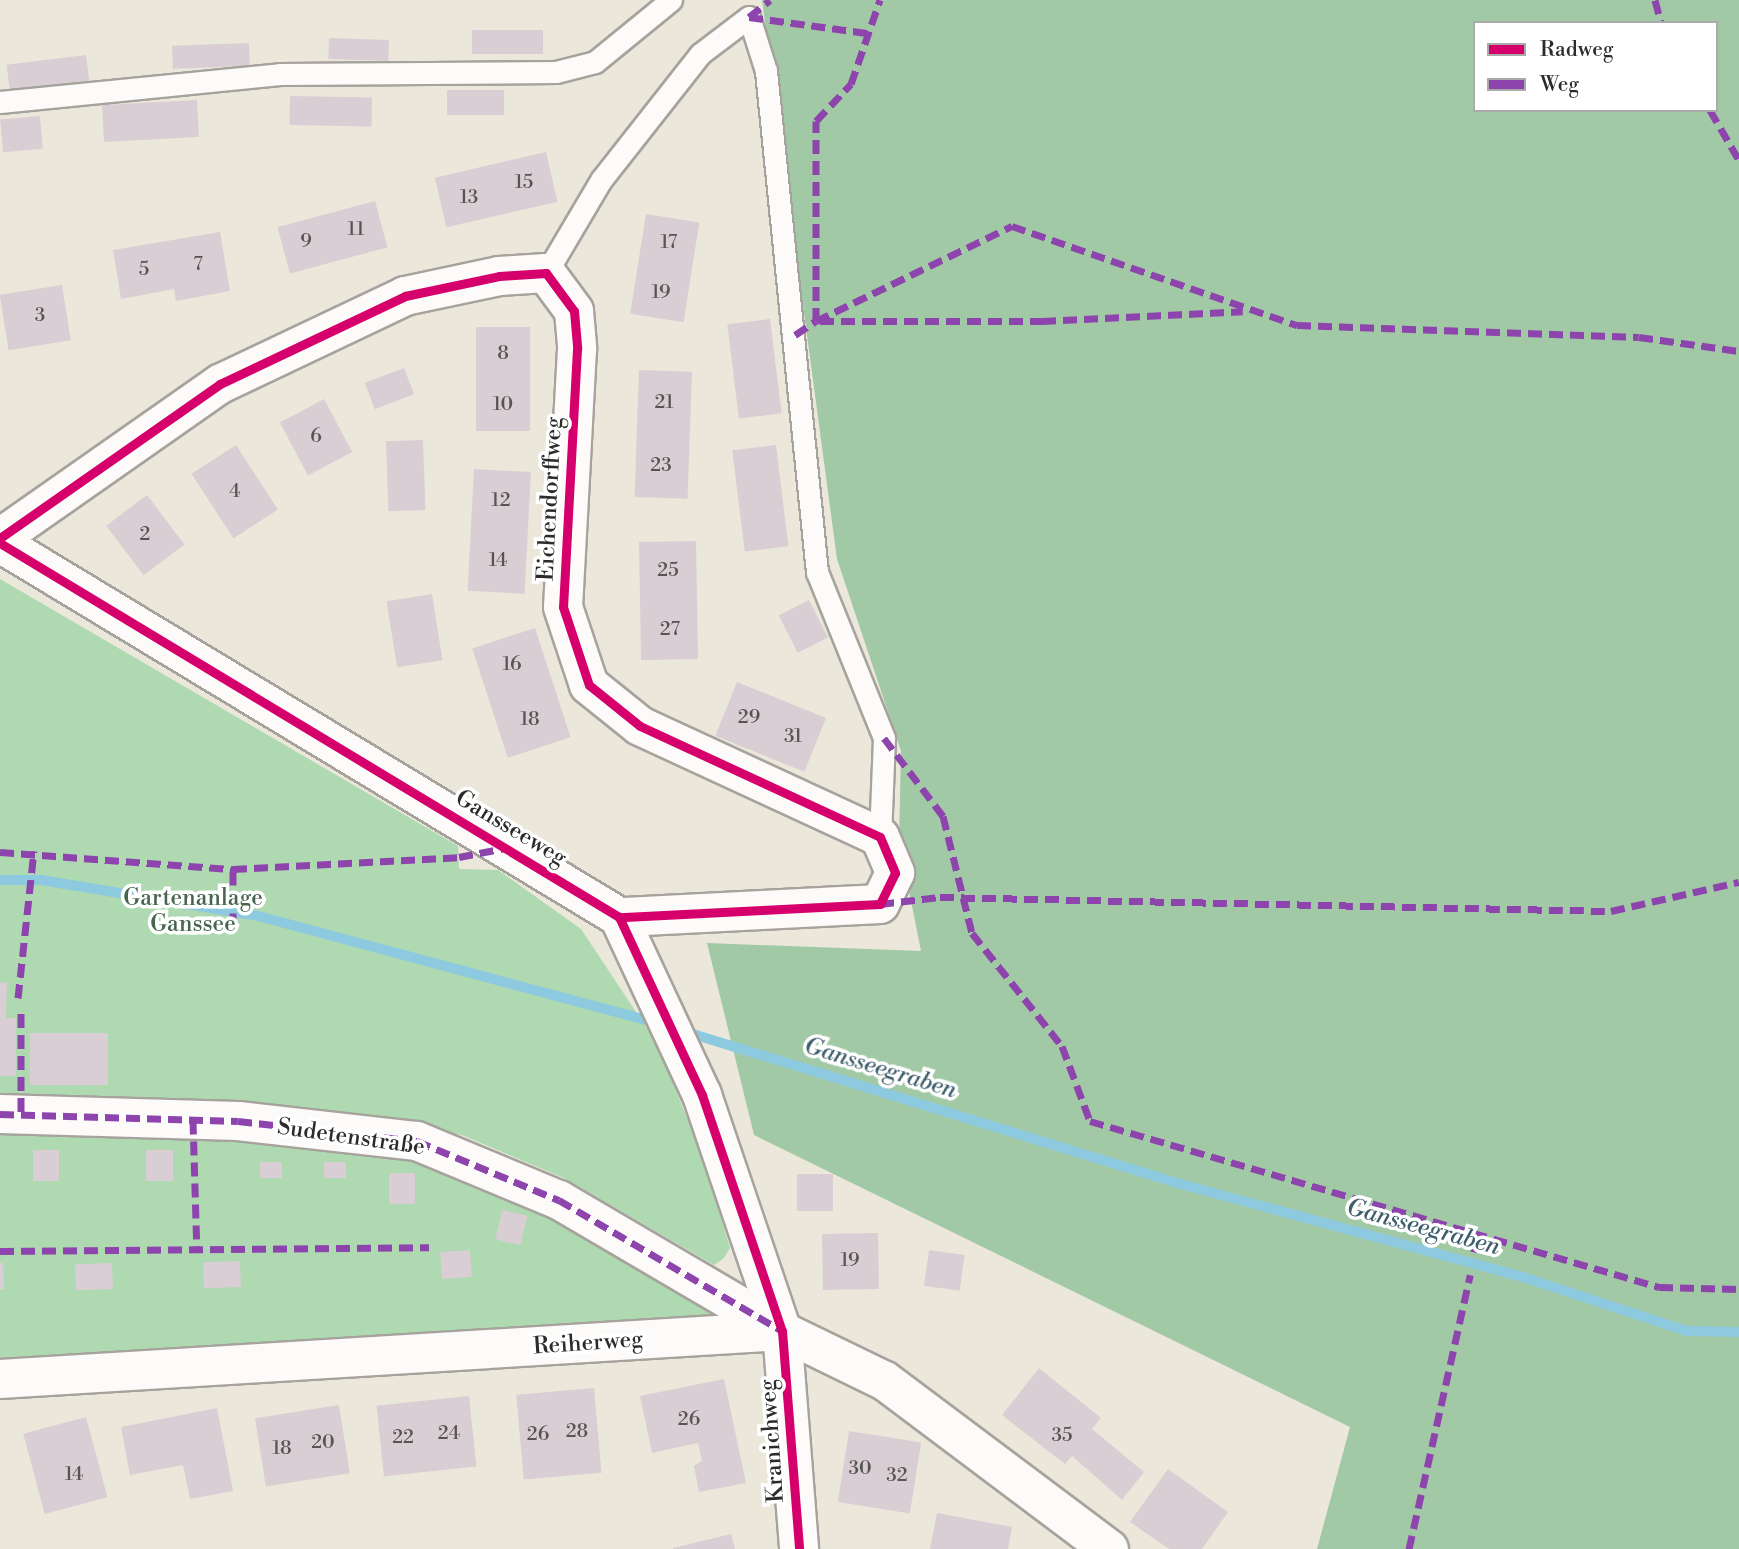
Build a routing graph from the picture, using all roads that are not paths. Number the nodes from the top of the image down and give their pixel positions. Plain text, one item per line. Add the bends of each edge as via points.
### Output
1 (671, 0) edge
2 (0, 102) edge
3 (546, 273) junction
4 (0, 541) edge
5 (880, 837) junction
6 (619, 917) junction
7 (0, 1114) edge
8 (782, 1331) junction
9 (0, 1379) edge
10 (799, 1549) edge
11 (1109, 1549) edge

1 - 2 lane via 595,62 556,72 280,74
3 - 4 street via 499,276 405,296 220,384
3 - 5 street, Eichendorffweg via 574,311 576,387 563,607 589,685 640,726
3 - 5 lane via 601,180 700,54 749,17 766,71 817,572 884,738
4 - 6 street, Gansseeweg
5 - 6 street via 895,873 880,904
6 - 8 street via 702,1095
7 - 8 street, Sudetenstraße via 238,1121 417,1141 559,1200
8 - 9 street, Reiherweg
8 - 10 street, Kranichweg
8 - 11 street, Reiherweg via 885,1381

